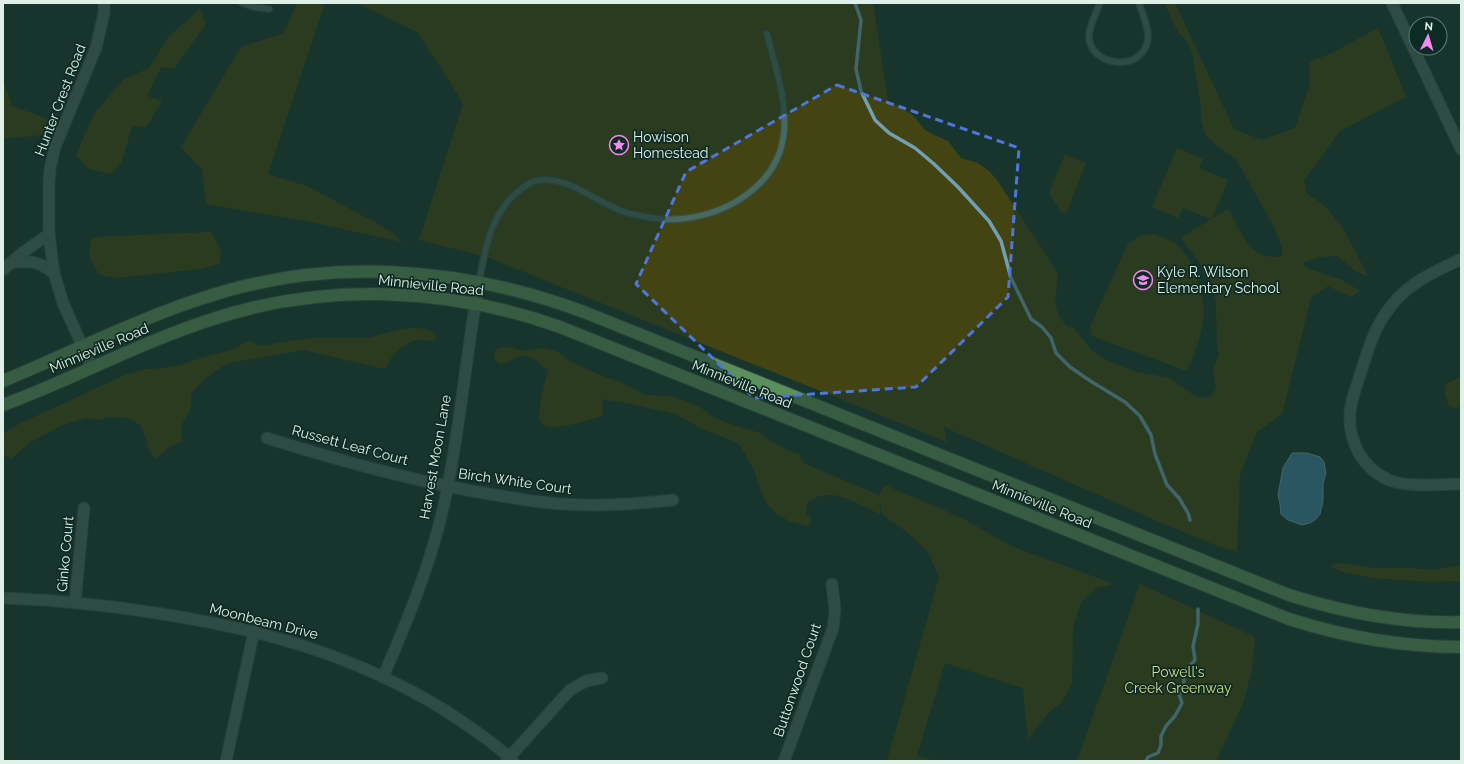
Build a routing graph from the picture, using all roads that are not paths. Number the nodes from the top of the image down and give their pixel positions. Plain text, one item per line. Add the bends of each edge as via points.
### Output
1 (104, 3) edge
2 (242, 3) edge
3 (1100, 3) edge
4 (1139, 3) edge
5 (1392, 3) edge
6 (269, 8) dead end
7 (767, 34) dead end
8 (1461, 148) edge
9 (50, 234) junction
10 (1461, 259) edge
11 (6, 266) edge
12 (54, 273) junction
13 (479, 282) junction
14 (475, 304) junction
15 (83, 347) junction
16 (92, 368) junction
17 (3, 381) edge
18 (3, 405) edge
19 (267, 438) dead end
20 (1461, 484) edge
21 (448, 486) junction
22 (673, 500) dead end
23 (84, 508) dead end
24 (832, 584) dead end
25 (3, 598) edge
26 (75, 603) junction
27 (1461, 622) edge
28 (254, 631) junction
29 (1461, 647) edge
30 (383, 677) junction
31 (602, 678) dead end
32 (509, 760) edge
33 (226, 761) edge
34 (784, 761) edge

1 - 9 street, Hunter Crest Road via 96,48 55,147 49,182
2 - 6 lane
3 - 4 lane via 1089,35 1091,44 1098,55 1122,63 1136,59 1148,40 1147,26
5 - 8 street
7 - 13 lane via 783,100 784,132 775,162 751,191 730,205 711,213 696,217 658,219 613,208 574,186 560,182 542,180 532,183 519,190 499,213 488,240
9 - 11 street
9 - 12 street, Hunter Crest Road
10 - 20 street via 1412,285 1397,298 1386,313 1369,344 1350,412 1352,438 1362,459 1388,480 1401,484
11 - 12 street via 31,261
12 - 15 street, Hunter Crest Road
13 - 14 street, Harvest Moon Lane
13 - 15 main road, Minnieville Road via 440,275 394,272 353,272 289,278 200,298
13 - 27 main road, Minnieville Road via 533,294 584,312 1289,595 1377,618 1418,622
14 - 16 main road, Minnieville Road via 378,294 335,295 273,303 196,324
14 - 21 street, Harvest Moon Lane
14 - 29 main road, Minnieville Road via 520,314 560,327 1289,619 1332,632 1378,641
15 - 16 street, Hunter Crest Road
15 - 17 main road, Minnieville Road
16 - 18 main road, Minnieville Road
19 - 21 street, Russett Leaf Court via 368,468
21 - 22 street, Birch White Court via 515,499 562,504 642,504
21 - 30 street, Harvest Moon Lane via 421,582
23 - 26 street, Ginko Court
24 - 34 street, Buttonwood Court via 835,610 833,628
25 - 26 street, Moonbeam Drive
26 - 28 street, Moonbeam Drive via 183,617
28 - 30 street, Moonbeam Drive via 309,647
28 - 33 street
30 - 32 street, Moonbeam Drive via 460,720 490,741
31 - 32 street via 586,681 570,690

